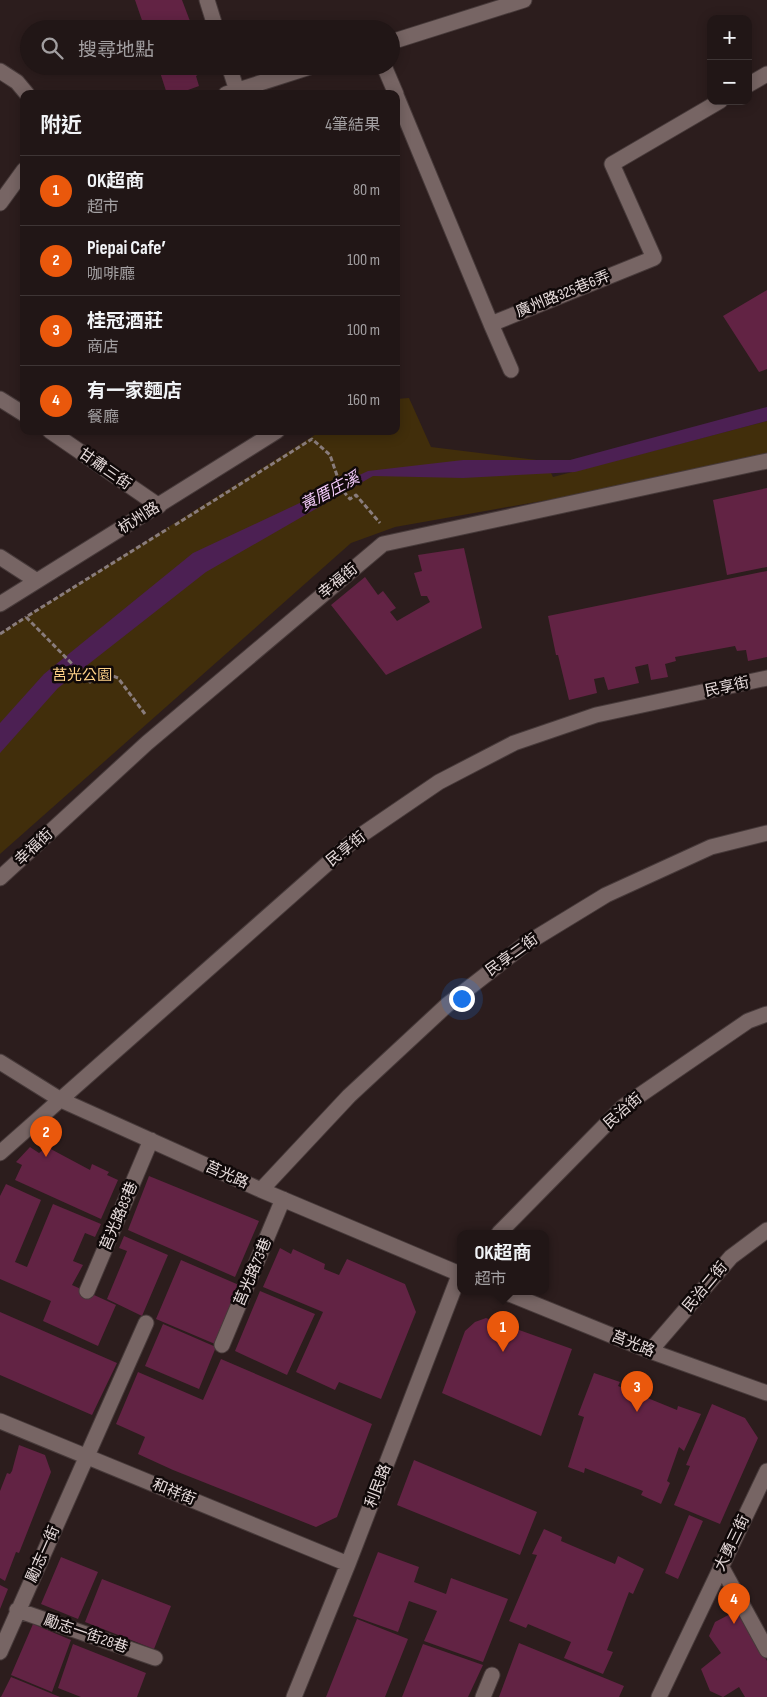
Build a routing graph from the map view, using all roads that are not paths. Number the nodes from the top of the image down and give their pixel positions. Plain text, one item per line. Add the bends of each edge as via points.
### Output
1 (207, 0) edge
2 (524, 0) edge
3 (213, 20) edge
4 (400, 39) edge
5 (0, 70) edge
6 (767, 74) edge
7 (230, 75) edge
8 (285, 75) edge
9 (388, 75) edge
10 (752, 83) edge
11 (24, 90) edge
12 (233, 90) edge
13 (239, 90) edge
14 (394, 90) edge
15 (400, 104) edge
16 (713, 105) edge
17 (20, 176) edge
18 (0, 203) edge
19 (491, 324) junction
20 (511, 370) dead end
21 (0, 399) edge
22 (20, 412) edge
23 (56, 435) edge
24 (271, 435) edge
25 (767, 461) edge
26 (159, 506) junction
27 (0, 556) edge
28 (37, 580) junction
29 (0, 604) edge
30 (767, 678) edge
31 (767, 833) edge
32 (0, 878) edge
33 (767, 1014) edge
34 (0, 1062) edge
35 (61, 1100) junction
36 (151, 1140) junction
37 (0, 1153) edge
38 (261, 1190) junction
39 (283, 1199) junction
40 (502, 1230) edge
41 (767, 1230) edge
42 (457, 1272) edge
43 (457, 1281) edge
44 (87, 1291) dead end
45 (512, 1295) edge
46 (146, 1323) dead end
47 (222, 1345) dead end
48 (650, 1351) junction
49 (767, 1393) edge
50 (0, 1420) edge
51 (87, 1457) junction
52 (767, 1471) edge
53 (348, 1564) junction
54 (721, 1566) junction
55 (17, 1610) junction
56 (767, 1650) edge
57 (0, 1652) edge
58 (154, 1658) dead end
59 (492, 1675) dead end
60 (662, 1696) edge
61 (294, 1697) edge
62 (483, 1697) edge

1 - 3 lane
2 - 4 lane
5 - 11 lane
6 - 10 lane
7 - 12 lane
8 - 13 lane
9 - 14 lane
15 - 19 lane
16 - 19 lane, 廣州路325巷6弄 via 612,164 654,258
17 - 18 lane
19 - 20 lane
21 - 22 lane
23 - 26 lane, 甘肅三街
24 - 26 lane, 杭州路
25 - 32 lane, 幸福街 via 383,544 147,743
26 - 28 lane, 杭州路
27 - 28 lane
28 - 29 lane, 杭州路
30 - 35 lane, 民享街 via 596,715 514,743 439,782 354,840
31 - 38 lane, 民享二街 via 710,847 606,895 524,945 447,1005 349,1096
33 - 40 lane, 民治街 via 748,1022 624,1106
34 - 35 lane, 莒光路
35 - 36 lane, 莒光路
35 - 37 lane, 民享街
36 - 38 lane, 莒光路
36 - 44 lane, 莒光路83巷
38 - 39 lane, 莒光路
39 - 42 lane, 莒光路
39 - 47 lane, 莒光路73巷
41 - 48 lane, 民治二街 via 731,1256
43 - 53 lane, 利民路
45 - 48 lane, 莒光路
46 - 51 lane, 勵志一街
48 - 49 lane, 莒光路
50 - 51 lane, 和祥街
51 - 53 lane, 和祥街
51 - 55 lane, 勵志一街
52 - 54 lane, 大勇三街
53 - 61 lane, 利民路
54 - 56 lane
54 - 60 lane, 大勇三街
55 - 57 lane, 勵志一街
55 - 58 lane, 勵志一街28巷
59 - 62 lane

